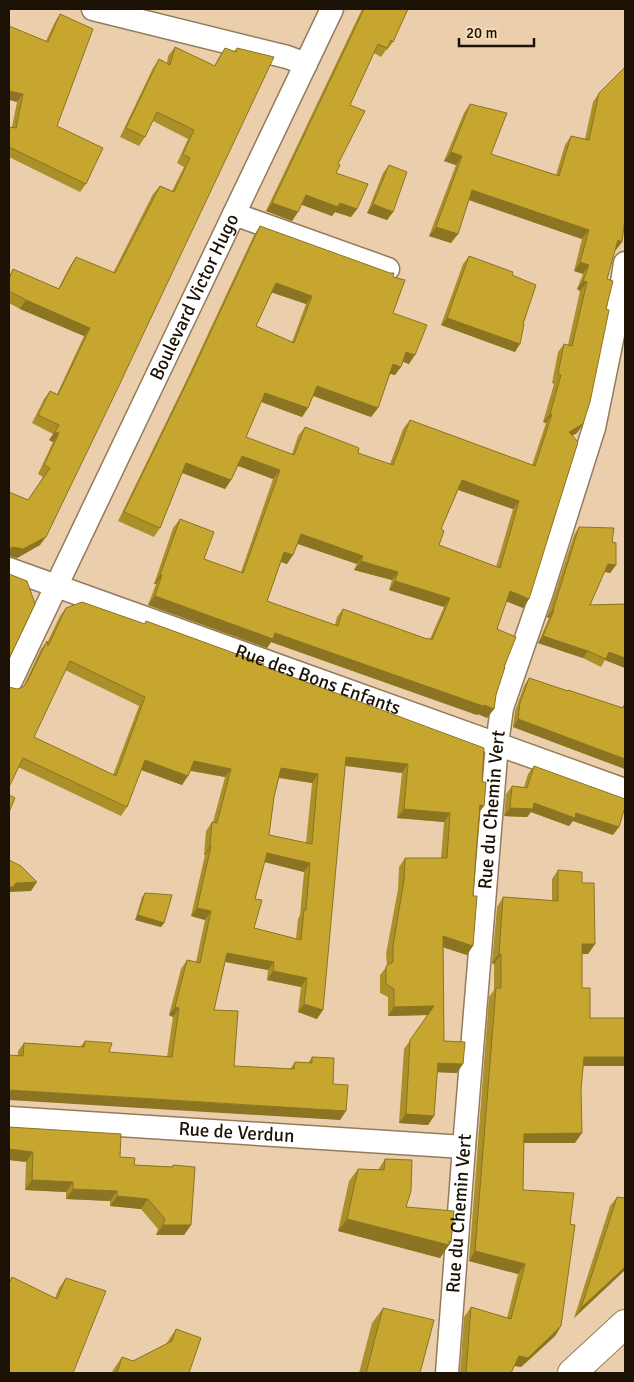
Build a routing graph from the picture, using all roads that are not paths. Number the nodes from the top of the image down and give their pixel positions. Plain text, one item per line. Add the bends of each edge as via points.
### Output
1 (93, 9) edge
2 (332, 9) edge
3 (306, 64) junction
4 (234, 214) junction
5 (625, 263) edge
6 (388, 269) dead end
7 (9, 569) edge
8 (56, 586) junction
9 (9, 685) edge
10 (497, 744) junction
11 (625, 790) edge
12 (9, 1118) edge
13 (464, 1148) junction
14 (625, 1324) edge
15 (447, 1373) edge
16 (572, 1373) edge

1 - 3 street
2 - 3 street, Boulevard Victor Hugo
3 - 4 street, Boulevard Victor Hugo
4 - 6 street
4 - 8 street, Boulevard Victor Hugo
5 - 10 street, Rue du Chemin Vert via 594,428 502,708
7 - 8 street, Rue des Bons Enfants
8 - 9 street, Boulevard Victor Hugo
8 - 10 street, Rue des Bons Enfants
10 - 11 street, Rue des Bons Enfants
10 - 13 street, Rue du Chemin Vert
12 - 13 street, Rue de Verdun
13 - 15 street, Rue du Chemin Vert
14 - 16 main road

